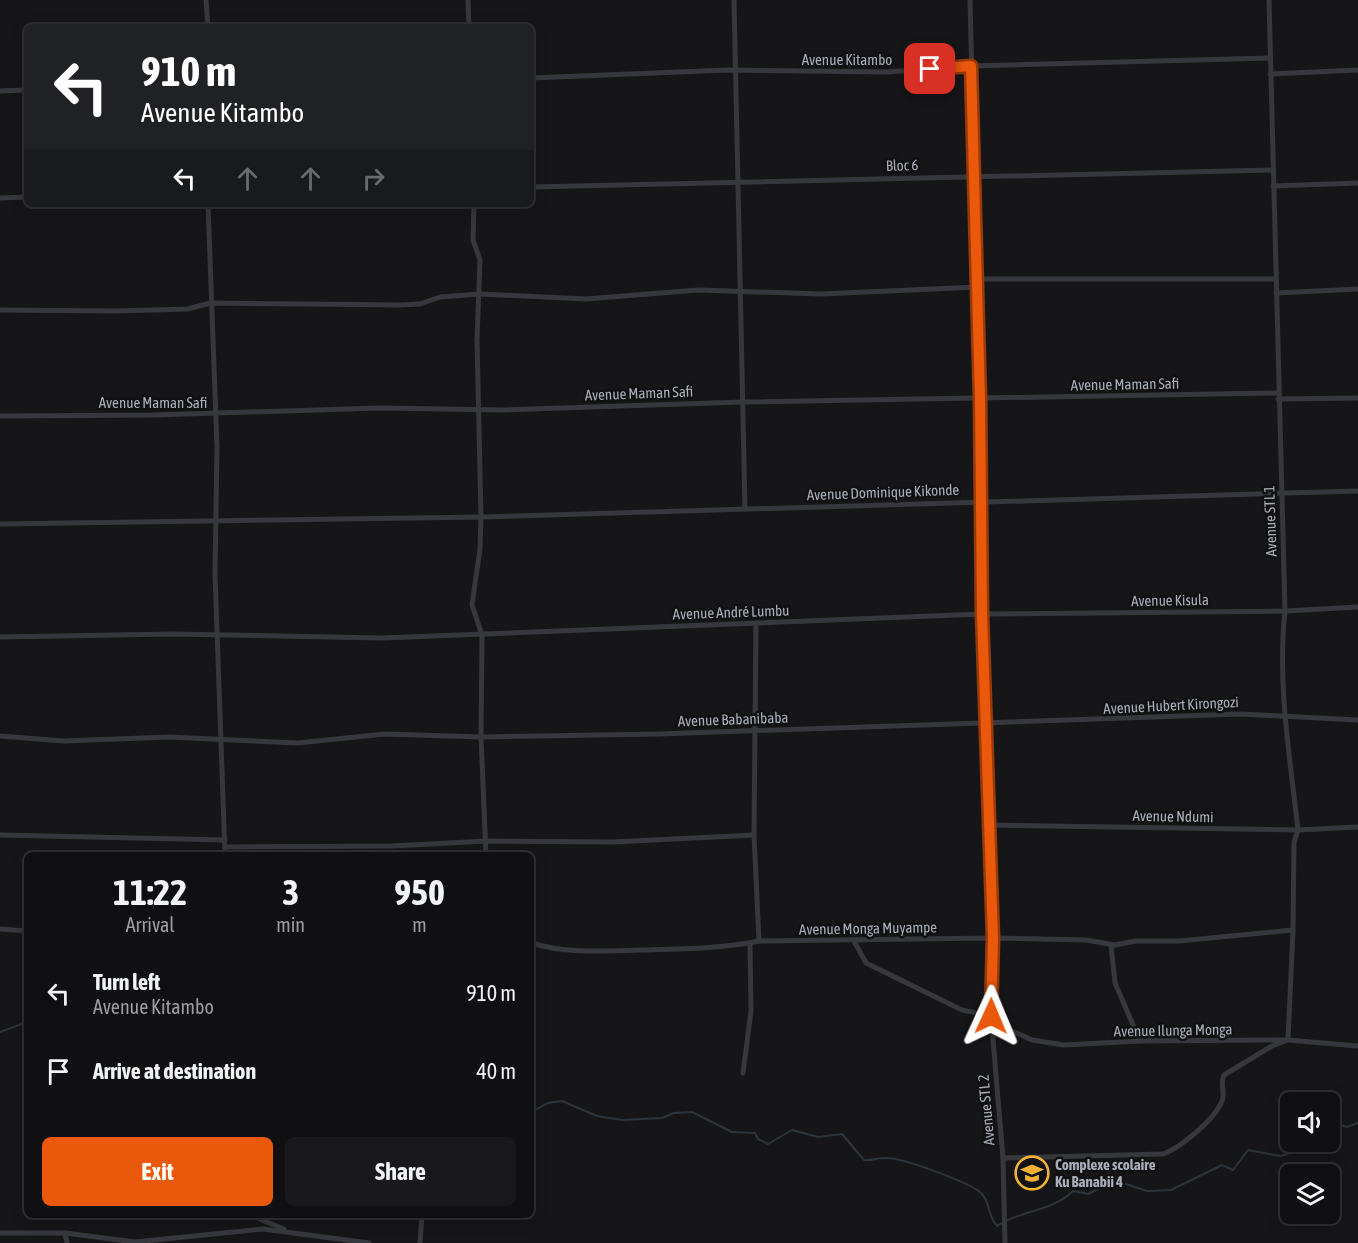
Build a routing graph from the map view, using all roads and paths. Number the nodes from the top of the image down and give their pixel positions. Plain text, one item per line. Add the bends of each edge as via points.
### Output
1 (206, 0) edge
2 (468, 0) edge
3 (734, 0) edge
4 (970, 0) edge
5 (1269, 0) edge
6 (208, 24) edge
7 (469, 24) edge
8 (1270, 58) junction
9 (971, 66) junction
10 (735, 70) junction
11 (1358, 70) edge
12 (1270, 74) junction
13 (534, 78) edge
14 (24, 90) edge
15 (0, 91) edge
16 (1273, 170) junction
17 (974, 177) junction
18 (738, 182) junction
19 (1358, 183) edge
20 (1273, 186) junction
21 (534, 187) edge
22 (24, 197) edge
23 (0, 198) edge
24 (208, 207) edge
25 (474, 207) edge
26 (977, 279) junction
27 (1275, 279) junction
28 (977, 287) junction
29 (1358, 289) edge
30 (741, 292) junction
31 (1276, 293) junction
32 (480, 294) junction
33 (210, 303) junction
34 (0, 310) edge
35 (1278, 396) junction
36 (1358, 398) edge
37 (980, 399) junction
38 (743, 402) junction
39 (478, 409) junction
40 (215, 414) junction
41 (0, 416) edge
42 (1358, 491) edge
43 (1281, 493) junction
44 (981, 500) junction
45 (745, 509) junction
46 (481, 517) junction
47 (216, 522) junction
48 (0, 524) edge
49 (1358, 607) edge
50 (1285, 611) junction
51 (982, 614) junction
52 (756, 623) junction
53 (482, 635) junction
54 (217, 636) junction
55 (0, 637) edge
56 (1285, 716) junction
57 (1358, 720) edge
58 (986, 723) junction
59 (754, 730) junction
60 (0, 736) edge
61 (481, 737) junction
62 (222, 739) junction
63 (988, 825) junction
64 (1358, 827) edge
65 (1298, 830) junction
66 (0, 835) edge
67 (754, 835) junction
68 (225, 840) junction
69 (486, 841) junction
70 (225, 847) junction
71 (225, 852) edge
72 (486, 852) edge
73 (0, 929) edge
74 (1293, 930) junction
75 (24, 931) edge
76 (993, 938) junction
77 (759, 941) junction
78 (854, 941) junction
79 (750, 943) junction
80 (534, 944) edge
81 (1111, 945) junction
82 (991, 1019) junction
83 (1136, 1030) junction
84 (1288, 1040) junction
85 (1140, 1041) junction
86 (1156, 1041) junction
87 (1358, 1046) edge
88 (743, 1073) dead end
89 (1003, 1158) junction
90 (257, 1218) edge
91 (422, 1218) edge
92 (0, 1233) edge
93 (65, 1233) junction
94 (294, 1233) junction
95 (1005, 1240) edge
96 (68, 1243) edge
97 (369, 1243) edge
98 (420, 1243) edge

1 - 6 street
2 - 7 street
3 - 10 street
4 - 9 street, Avenue STL 2
5 - 8 street, Avenue STL 1
8 - 9 street, Avenue Kitambo
8 - 12 street, Avenue STL 1
9 - 10 street, Avenue Kitambo via 888,72
9 - 17 street, Avenue STL 2
10 - 13 street, Avenue Kitambo
10 - 18 street
11 - 12 street
12 - 16 street, Avenue STL 1
14 - 15 street
16 - 17 street, Bloc 6
16 - 20 street, Avenue STL 1
17 - 18 street, Bloc 6
17 - 26 street, Avenue STL 2
18 - 21 street, Bloc 6
18 - 30 street
19 - 20 street
20 - 27 street, Avenue STL 1
22 - 23 street
24 - 33 street
25 - 32 street via 472,231 480,260
26 - 27 street
26 - 28 street, Avenue STL 2
27 - 31 street, Avenue STL 1
28 - 30 street via 822,294
28 - 37 street, Avenue STL 2
29 - 31 street
30 - 32 street via 698,290 586,299
30 - 38 street
31 - 35 street, Avenue STL 1
32 - 33 street via 400,305
32 - 39 street
33 - 34 street via 188,309 131,311
33 - 40 street
35 - 36 street, Avenue Maman Safi
35 - 37 street, Avenue Maman Safi
35 - 43 street, Avenue STL 1
37 - 38 street, Avenue Maman Safi
37 - 44 street, Avenue STL 2
38 - 39 street, Avenue Maman Safi
38 - 45 street
39 - 40 street, Avenue Maman Safi
39 - 46 street
40 - 41 street, Avenue Maman Safi
40 - 47 street
42 - 43 street, Avenue Dominique Kikonde
43 - 44 street, Avenue Dominique Kikonde
43 - 50 street, Avenue STL 1
44 - 45 street, Avenue Dominique Kikonde
44 - 51 street, Avenue STL 2
45 - 46 street, Avenue Dominique Kikonde
46 - 47 street, Avenue Dominique Kikonde
46 - 53 street via 472,605
47 - 48 street, Avenue Dominique Kikonde
47 - 54 street
49 - 50 street, Avenue Kisula
50 - 51 street, Avenue Kisula
50 - 56 street, Avenue STL 1
51 - 52 street, Avenue André Lumbu
51 - 58 street, Avenue STL 2
52 - 53 street, Avenue André Lumbu
52 - 59 street
53 - 54 street, Avenue André Lumbu
53 - 61 street
54 - 55 street, Avenue André Lumbu
54 - 62 street
56 - 57 street, Avenue Hubert Kirongozi
56 - 58 street, Avenue Hubert Kirongozi via 1240,714
56 - 65 street, Avenue STL 1
58 - 59 street, Avenue Babanibaba
58 - 63 street, Avenue STL 2
59 - 61 street, Avenue Babanibaba
59 - 67 street
60 - 62 street, Avenue Babanibaba via 64,741
61 - 62 street, Avenue Babanibaba via 386,734 297,743
61 - 69 street
62 - 68 street
63 - 65 street, Avenue Ndumi
63 - 76 street, Avenue STL 2
64 - 65 street, Avenue Ndumi
65 - 74 street, Avenue STL 1 via 1294,842
66 - 68 street
67 - 69 street via 613,842
67 - 77 street
68 - 70 street
69 - 70 street
69 - 72 street
70 - 71 street
73 - 75 street
74 - 81 street, Avenue Monga Muyampe
74 - 84 street, Avenue STL 1
76 - 78 street, Avenue Monga Muyampe
76 - 81 street, Avenue Monga Muyampe via 1086,940
76 - 82 street, Avenue STL 2
77 - 78 street, Avenue Monga Muyampe
77 - 79 street
78 - 82 street, Avenue Ilunga Monga via 866,963 962,1010
79 - 80 street via 584,952
79 - 88 street via 750,1011
81 - 83 street via 1115,983
82 - 85 street, Avenue Ilunga Monga via 1047,1044
82 - 89 street, Avenue STL 2
83 - 85 street
83 - 86 street
84 - 86 street, Avenue Ilunga Monga
84 - 87 street, Avenue Ilunga Monga
84 - 89 street via 1224,1075 1218,1109 1172,1151
85 - 86 street, Avenue Ilunga Monga
89 - 95 street, Avenue STL 2
90 - 94 street
91 - 98 street
92 - 93 street
93 - 94 street via 135,1242 245,1229
93 - 96 street
94 - 97 street

